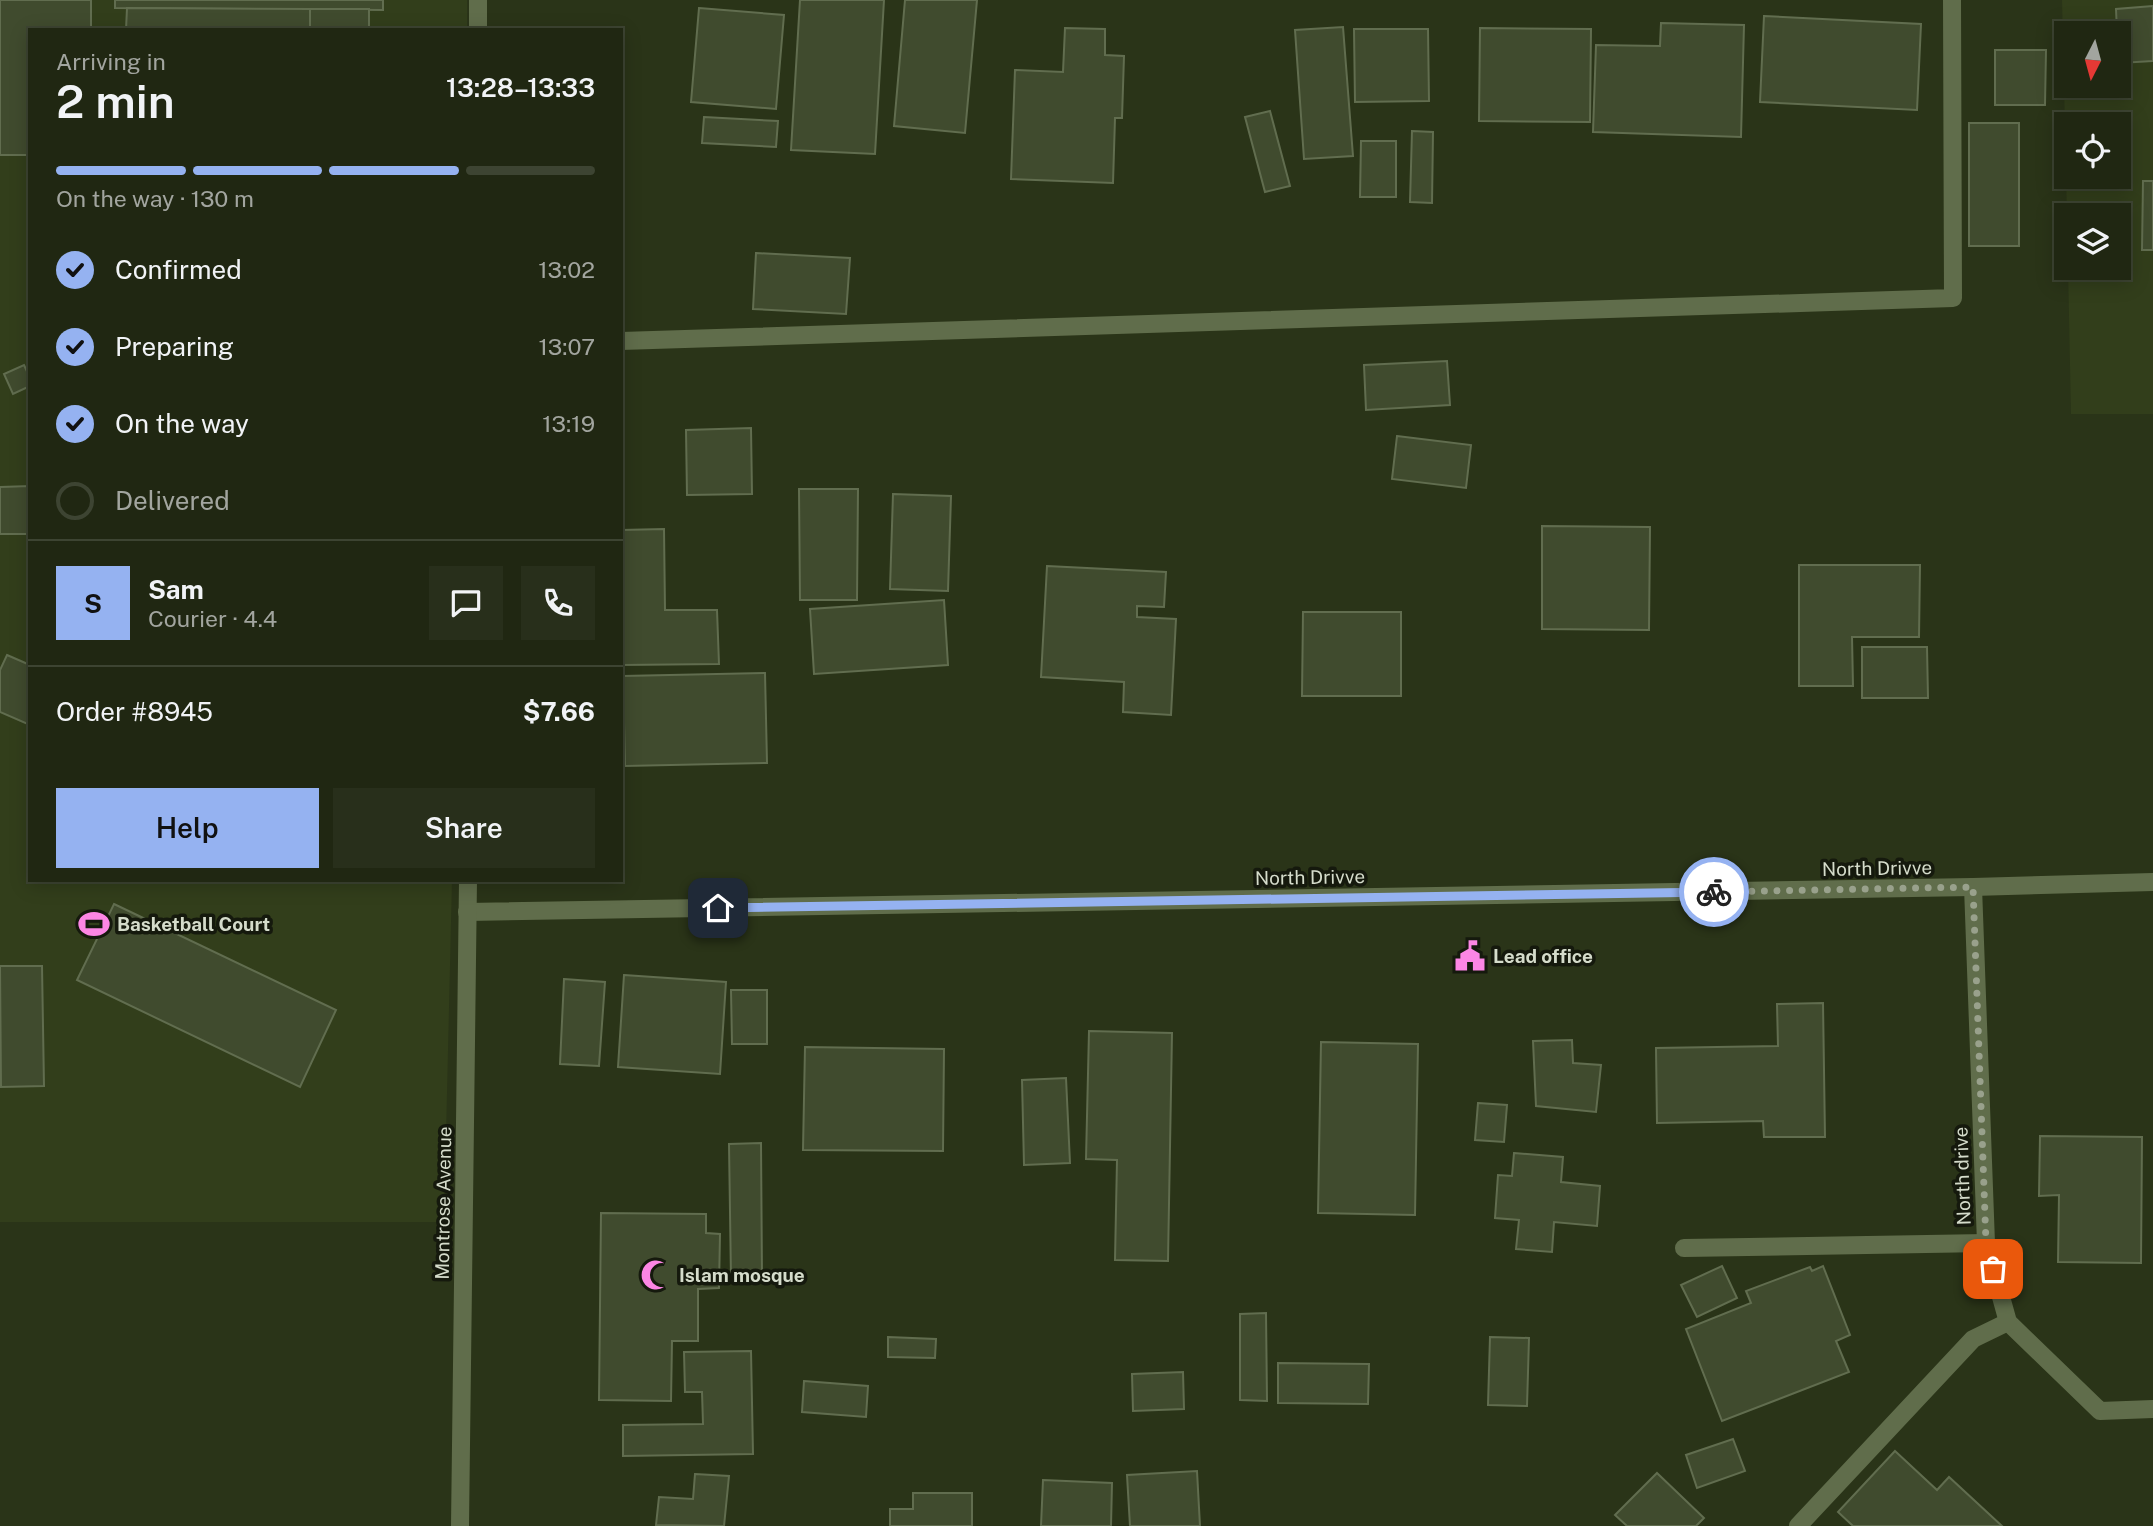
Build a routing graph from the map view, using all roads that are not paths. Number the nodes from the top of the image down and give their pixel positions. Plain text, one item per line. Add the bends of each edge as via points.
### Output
1 (478, 0) edge
2 (1952, 0) edge
3 (478, 28) edge
4 (623, 341) edge
5 (468, 882) edge
6 (2153, 882) edge
7 (1973, 887) junction
8 (467, 912) junction
9 (1986, 1243) junction
10 (1684, 1248) dead end
11 (2007, 1322) junction
12 (2153, 1409) edge
13 (460, 1526) edge
14 (1798, 1526) edge

1 - 3 street
2 - 4 street via 1953,298
5 - 8 street, Montrose Avenue
6 - 7 street, North Drivve
7 - 8 street, North Drivve
7 - 9 street, North drive
8 - 13 street, Montrose Avenue
9 - 10 street
9 - 11 street, North drive
11 - 12 street via 2100,1411
11 - 14 street via 1973,1339

